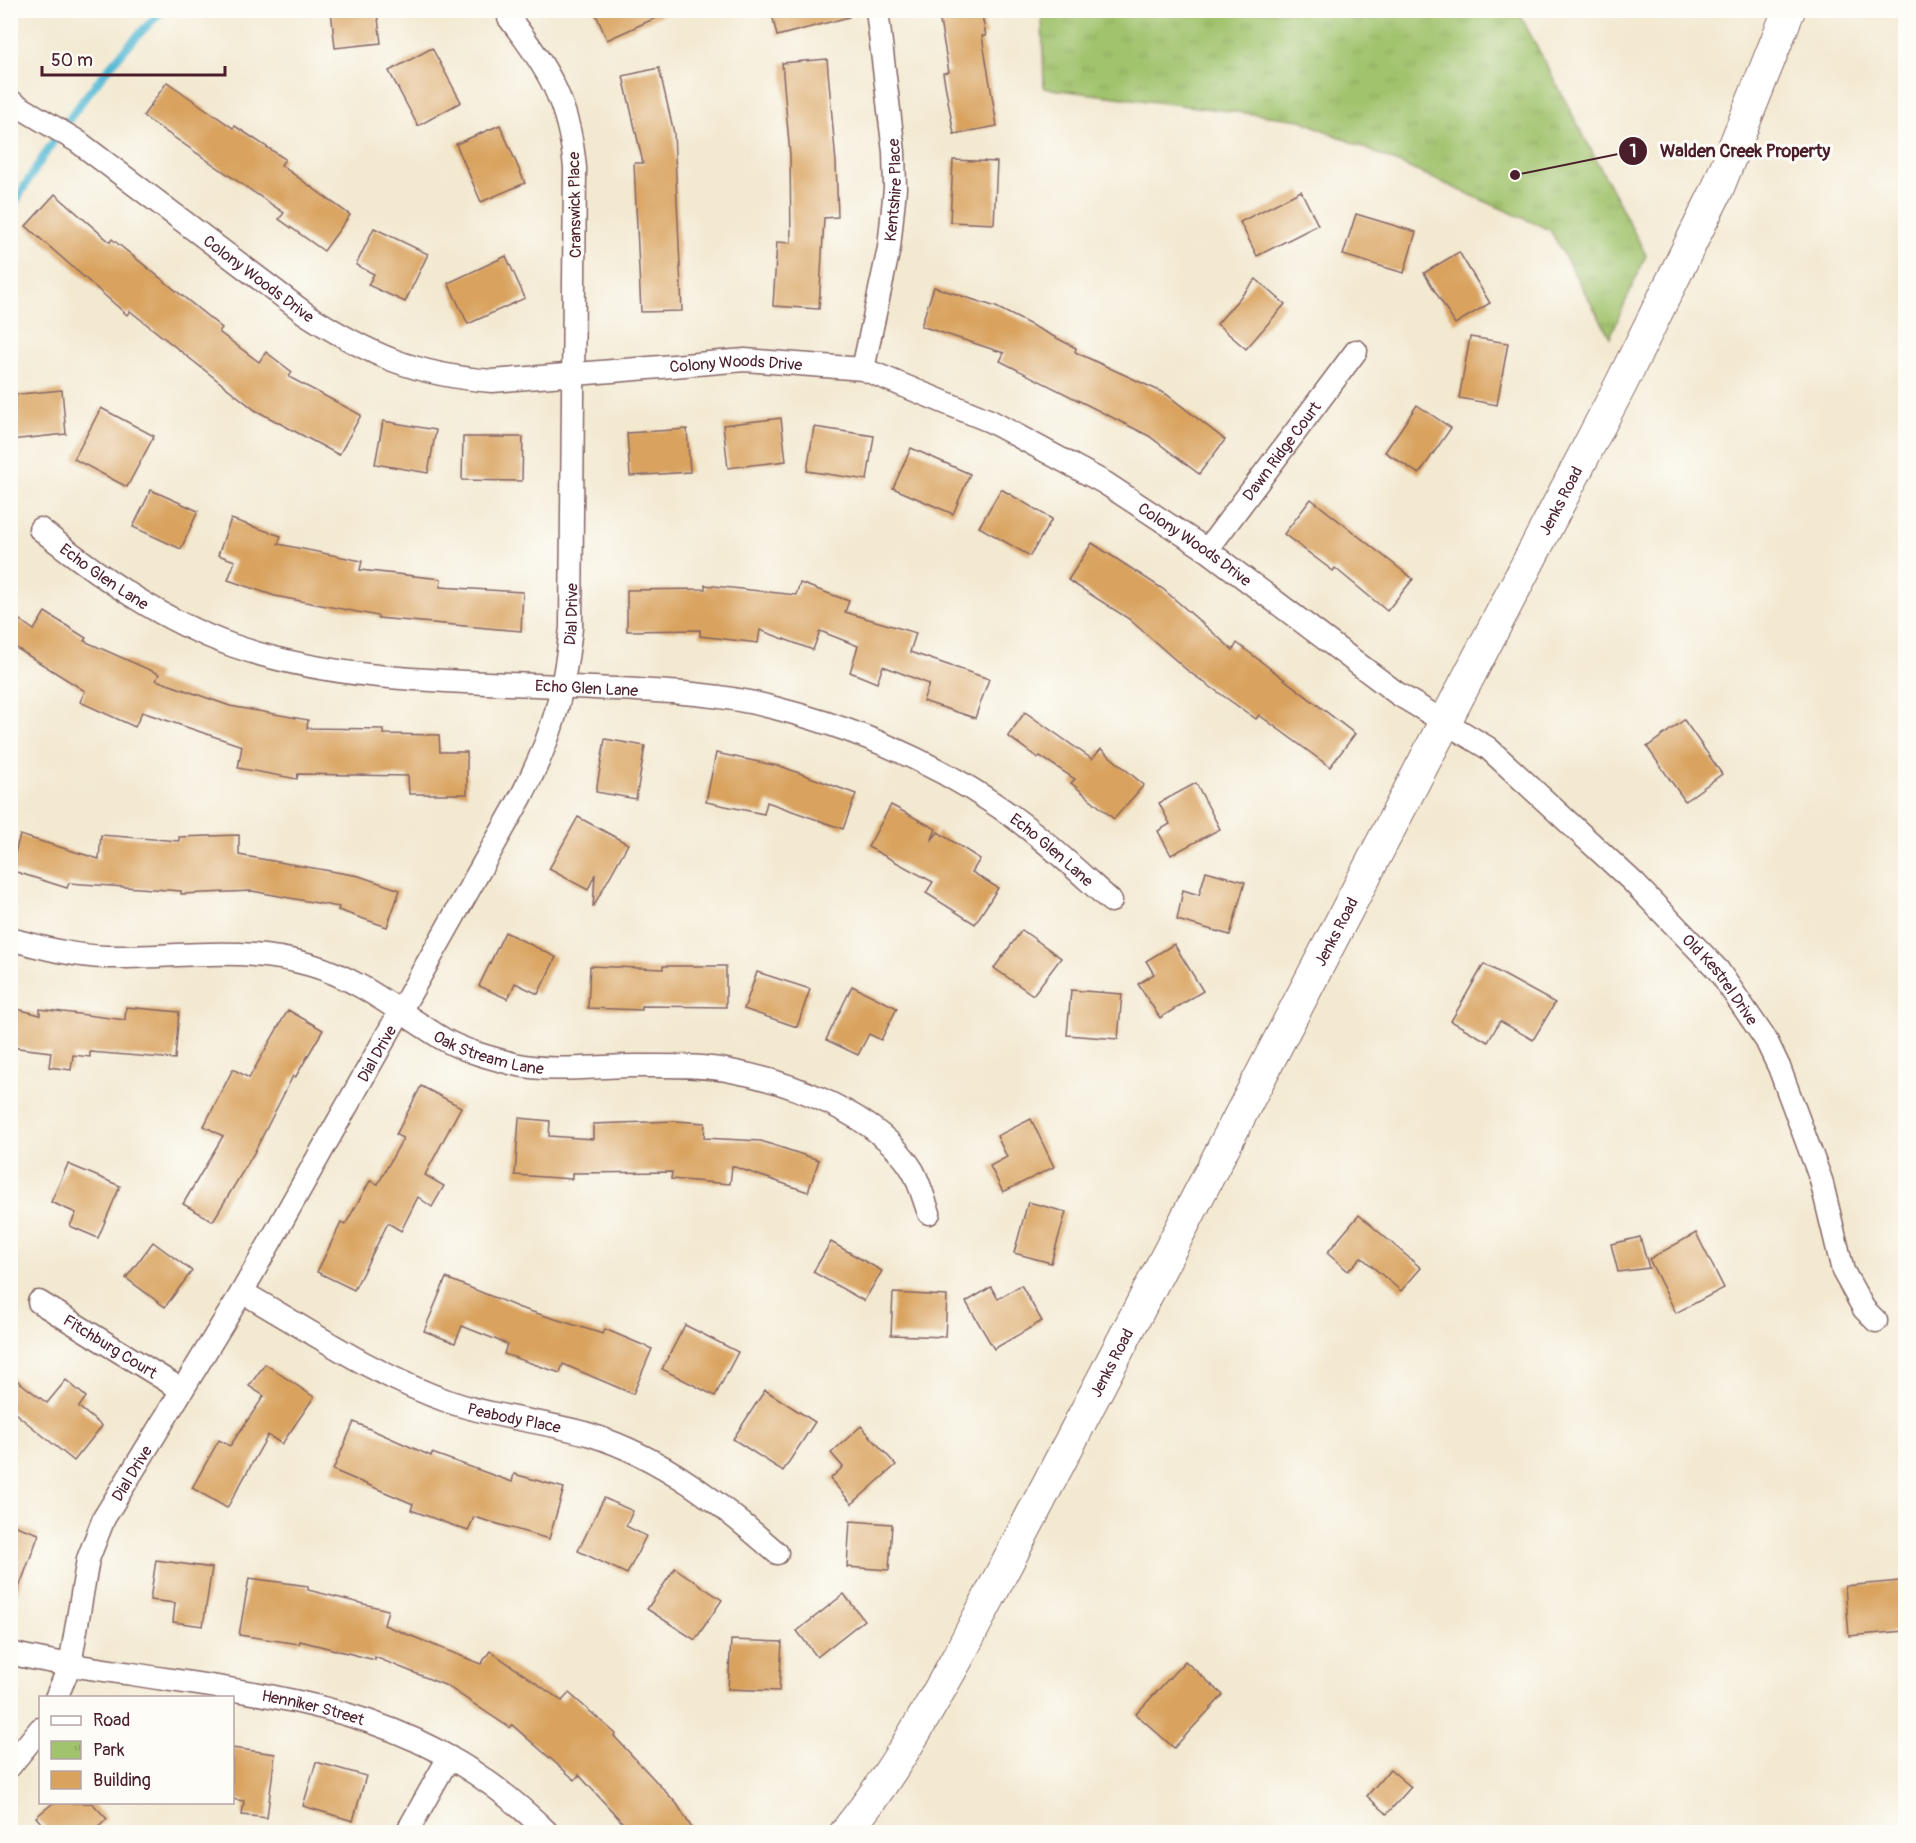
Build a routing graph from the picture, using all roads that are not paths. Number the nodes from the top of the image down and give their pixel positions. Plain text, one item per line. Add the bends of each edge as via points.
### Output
1 (877, 10) edge
2 (1789, 10) edge
3 (509, 18) dead end
4 (10, 101) edge
5 (1356, 351) dead end
6 (863, 369) junction
7 (574, 374) junction
8 (40, 529) dead end
9 (1208, 550) junction
10 (565, 686) junction
11 (1444, 719) junction
12 (1111, 901) dead end
13 (10, 939) edge
14 (399, 1010) junction
15 (929, 1214) dead end
16 (242, 1292) junction
17 (39, 1302) dead end
18 (1876, 1321) dead end
19 (182, 1390) junction
20 (777, 1553) dead end
21 (10, 1653) edge
22 (70, 1665) junction
23 (57, 1696) edge
24 (39, 1730) edge
25 (449, 1757) junction
26 (10, 1766) edge
27 (407, 1833) edge
28 (548, 1833) edge
29 (846, 1833) edge

1 - 6 street, Kentshire Place via 895,188 889,248
2 - 11 street, Jenks Road via 1717,190 1621,384
3 - 7 street, Cranswick Place via 551,75 569,120 575,168
4 - 7 street, Colony Woods Drive via 77,141 306,314 371,353 400,365 456,378 492,381
5 - 9 street, Dawn Ridge Court
6 - 7 street, Colony Woods Drive via 745,360
6 - 9 street, Colony Woods Drive via 990,421 1105,483
7 - 10 street, Dial Drive via 571,628
8 - 10 street, Echo Glen Lane via 158,611 232,646 262,655 298,665 389,677
9 - 11 street, Colony Woods Drive via 1398,694
10 - 12 street, Echo Glen Lane via 690,694 749,703 851,731 932,767 999,807
10 - 14 street, Dial Drive via 536,768
11 - 18 street, Old Kestrel Drive via 1488,748 1547,802 1662,910 1718,970 1766,1040 1779,1067 1821,1180 1843,1271 1864,1309
11 - 29 street, Jenks Road via 958,1657 921,1725
13 - 14 street, Oak Stream Lane via 105,957 180,954 278,958 311,964 362,987
14 - 15 street, Oak Stream Lane via 446,1040 516,1065 724,1070 804,1092 838,1107 896,1148 913,1172
14 - 16 street, Dial Drive
16 - 19 street, Dial Drive
16 - 20 street, Peabody Place via 417,1389 515,1420 593,1436 648,1458 709,1496
17 - 19 street, Fitchburg Court
19 - 22 street, Dial Drive via 94,1540
21 - 22 street, Henniker Street
22 - 23 street, Dial Drive
22 - 25 street, Henniker Street via 250,1692 337,1710 417,1739
24 - 26 street
25 - 27 street
25 - 28 street, Henniker Street via 500,1790

